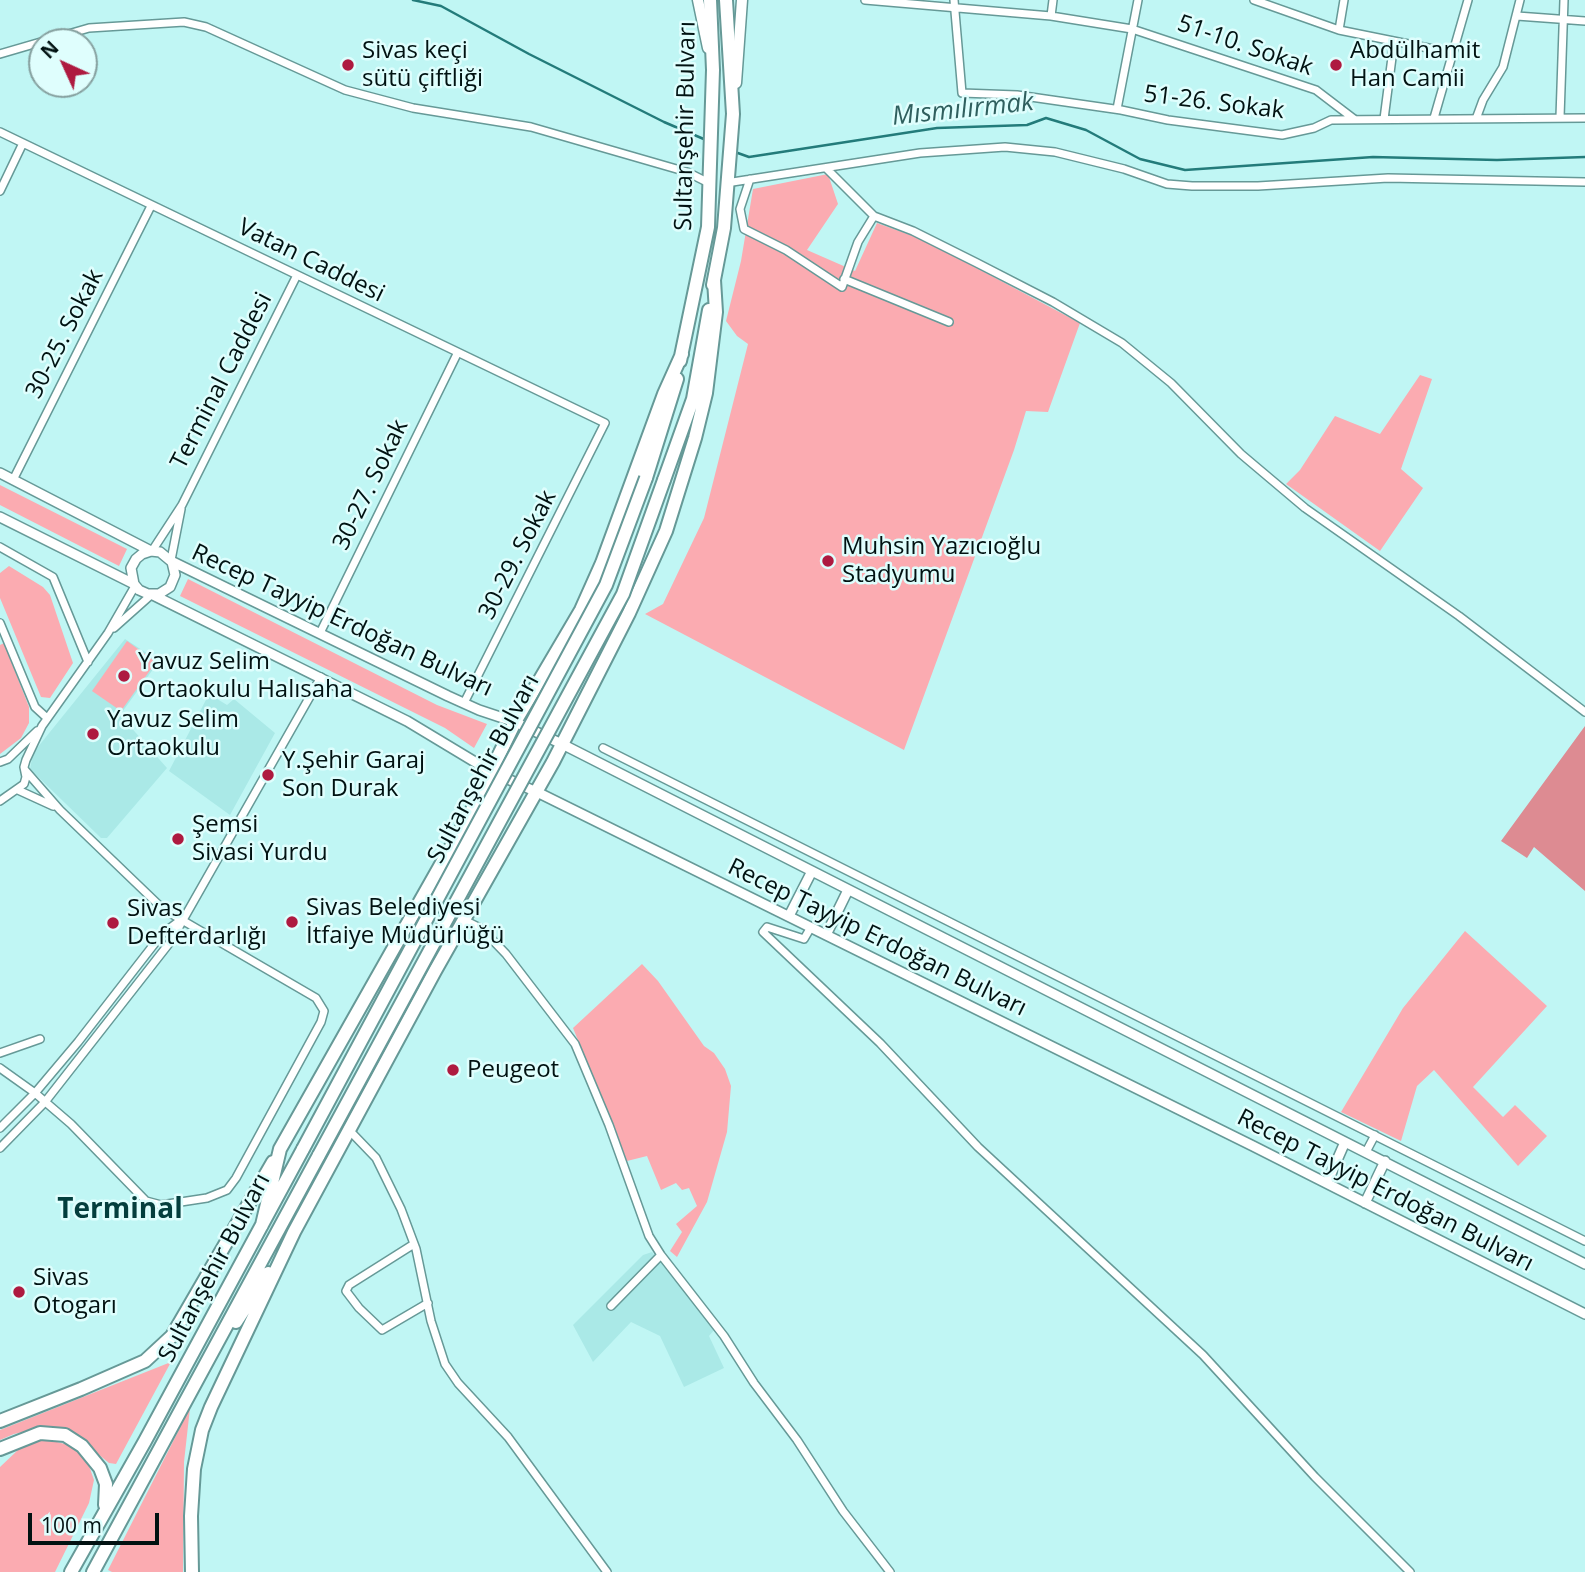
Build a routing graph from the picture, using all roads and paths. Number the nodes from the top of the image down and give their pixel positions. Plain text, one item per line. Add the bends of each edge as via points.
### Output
1 (698, 0) edge
2 (710, 0) edge
3 (726, 0) edge
4 (742, 0) edge
5 (865, 0) edge
6 (1053, 0) edge
7 (1138, 0) edge
8 (1255, 0) edge
9 (1345, 0) edge
10 (1468, 0) edge
11 (1520, 0) edge
12 (1564, 0) edge
13 (954, 3) edge
14 (1051, 16) junction
15 (1517, 16) junction
16 (1562, 19) junction
17 (1585, 21) edge
18 (1132, 29) junction
19 (1339, 30) junction
20 (1394, 42) junction
21 (1452, 53) junction
22 (0, 54) edge
23 (713, 70) junction
24 (1117, 109) junction
25 (733, 114) junction
26 (1560, 117) junction
27 (1433, 118) junction
28 (1585, 118) edge
29 (1354, 119) junction
30 (1384, 119) junction
31 (1476, 119) junction
32 (0, 132) edge
33 (23, 143) junction
34 (826, 168) junction
35 (726, 176) junction
36 (750, 179) junction
37 (1585, 182) edge
38 (709, 183) junction
39 (0, 191) edge
40 (151, 206) junction
41 (874, 216) junction
42 (297, 275) junction
43 (844, 279) junction
44 (714, 280) junction
45 (948, 322) dead end
46 (457, 354) junction
47 (681, 354) junction
48 (605, 423) joint
49 (0, 473) edge
50 (13, 480) junction
51 (182, 505) junction
52 (0, 517) edge
53 (0, 547) edge
54 (151, 551) junction
55 (171, 560) junction
56 (134, 585) junction
57 (152, 595) junction
58 (0, 623) edge
59 (108, 633) junction
60 (320, 633) junction
61 (88, 662) junction
62 (321, 677) junction
63 (464, 704) junction
64 (1585, 712) edge
65 (45, 722) junction
66 (515, 722) junction
67 (562, 744) junction
68 (603, 748) dead end
69 (4, 760) edge
70 (25, 769) junction
71 (490, 771) junction
72 (0, 789) edge
73 (15, 791) junction
74 (536, 792) junction
75 (0, 801) edge
76 (60, 810) junction
77 (840, 868) junction
78 (812, 872) junction
79 (831, 881) junction
80 (848, 890) junction
81 (789, 916) junction
82 (183, 919) junction
83 (464, 920) junction
84 (811, 927) junction
85 (826, 935) junction
86 (40, 1039) dead end
87 (0, 1053) edge
88 (0, 1068) edge
89 (35, 1093) junction
90 (45, 1102) junction
91 (0, 1128) edge
92 (349, 1130) junction
93 (1375, 1135) junction
94 (1345, 1142) junction
95 (0, 1148) edge
96 (280, 1149) junction
97 (1366, 1152) junction
98 (1385, 1161) junction
99 (1327, 1183) junction
100 (1365, 1203) junction
101 (262, 1225) junction
102 (295, 1232) junction
103 (1585, 1241) edge
104 (414, 1244) junction
105 (661, 1255) junction
106 (1585, 1264) edge
107 (428, 1303) junction
108 (611, 1306) dead end
109 (1585, 1314) edge
110 (0, 1421) edge
111 (174, 1422) junction
112 (2, 1450) edge
113 (105, 1509) junction
114 (71, 1572) edge
115 (93, 1572) edge
116 (192, 1572) edge
117 (607, 1572) edge
118 (890, 1572) edge
119 (1410, 1572) edge

1 - 23 main road
2 - 23 highway, Sultanşehir Bulvarı
3 - 25 highway, Sultanşehir Bulvarı
4 - 25 main road
5 - 13 street, 51-10. Sokak
6 - 14 street
7 - 18 street
8 - 19 street
9 - 19 street
10 - 21 street
11 - 15 street
12 - 16 street
13 - 14 street, 51-10. Sokak
13 - 24 street, 51-26. Sokak via 962,93 1017,95
14 - 18 street, 51-10. Sokak
15 - 16 street
15 - 31 street via 1503,67
16 - 17 street
16 - 26 street
18 - 24 street
18 - 29 street, 51-10. Sokak via 1316,90
19 - 20 street
20 - 21 street
20 - 30 street
21 - 27 street
22 - 38 street via 89,28 184,22 206,27 345,90 413,108 531,127 687,172
23 - 38 highway, Sultanşehir Bulvarı
24 - 29 street, 51-26. Sokak via 1168,121 1282,135 1331,120
25 - 35 highway, Sultanşehir Bulvarı
26 - 28 street, 51-26. Sokak
26 - 31 street, 51-26. Sokak
27 - 30 street, 51-26. Sokak
27 - 31 street, 51-26. Sokak
29 - 30 street, 51-26. Sokak
32 - 33 street, Vatan Caddesi
33 - 39 street
33 - 40 street, Vatan Caddesi
34 - 36 street
34 - 37 street via 920,153 1005,147 1055,152 1167,184 1192,186 1388,178
34 - 41 street
35 - 36 street
35 - 44 highway, Sultanşehir Bulvarı via 724,228
36 - 43 street via 740,209 744,229 842,287
38 - 47 highway, Sultanşehir Bulvarı via 708,227
40 - 42 street, Vatan Caddesi
40 - 50 street, 30-25. Sokak
41 - 43 street
41 - 64 street via 977,263 1122,343 1305,508
42 - 46 street, Vatan Caddesi
42 - 51 street, Terminal Caddesi
43 - 45 street
44 - 67 highway via 716,312 706,393 666,531
44 - 111 highway, Sultanşehir Bulvarı, bridge via 693,399 623,594
46 - 48 street, Vatan Caddesi
46 - 60 street, 30-27. Sokak
47 - 66 highway via 581,610
47 - 101 highway, Sultanşehir Bulvarı, bridge via 646,478 606,584
48 - 63 street, 30-29. Sokak
49 - 50 street
50 - 54 street
51 - 54 street, Terminal Caddesi
51 - 55 street, Terminal Caddesi
52 - 56 street
53 - 61 street via 53,577
54 - 55 street
54 - 56 street via 133,563
55 - 57 street via 173,583
55 - 60 street, Recep Tayyip Erdoğan Bulvarı
56 - 57 street
56 - 59 street
57 - 59 street
57 - 62 street, Recep Tayyip Erdoğan Bulvarı
58 - 65 street
59 - 61 street
60 - 63 street, Recep Tayyip Erdoğan Bulvarı
61 - 65 street
62 - 71 street, Recep Tayyip Erdoğan Bulvarı
62 - 82 street
63 - 66 street, Recep Tayyip Erdoğan Bulvarı
65 - 69 street
65 - 70 street
66 - 67 street, Recep Tayyip Erdoğan Bulvarı
66 - 71 highway
67 - 74 highway
67 - 78 street, Recep Tayyip Erdoğan Bulvarı
68 - 77 street
69 - 70 street via 17,760
70 - 73 street via 25,781
70 - 76 street
71 - 74 street, Recep Tayyip Erdoğan Bulvarı
71 - 96 highway
72 - 73 street
73 - 75 street
73 - 76 street
74 - 81 street, Recep Tayyip Erdoğan Bulvarı
74 - 83 highway
76 - 82 street via 163,909
77 - 79 street
77 - 93 street
78 - 79 street, Recep Tayyip Erdoğan Bulvarı
78 - 81 street
79 - 80 street, Recep Tayyip Erdoğan Bulvarı
80 - 85 street
80 - 94 street, Recep Tayyip Erdoğan Bulvarı
81 - 84 street, Recep Tayyip Erdoğan Bulvarı
82 - 89 street via 162,933
82 - 90 street via 171,942
82 - 90 street via 316,998 324,1010 231,1184 207,1198 160,1205 146,1201
83 - 92 highway
83 - 105 street via 482,929 506,954 575,1044 649,1236
84 - 85 street, Recep Tayyip Erdoğan Bulvarı
84 - 119 street via 804,939 767,927 763,932 880,1043 978,1147 1203,1355
85 - 99 street, Recep Tayyip Erdoğan Bulvarı
86 - 87 street
88 - 89 street
89 - 90 street
89 - 91 street
90 - 95 street
92 - 102 highway
92 - 104 street via 376,1158
93 - 97 street
93 - 103 street
94 - 97 street, Recep Tayyip Erdoğan Bulvarı
94 - 99 street
96 - 101 highway
96 - 110 highway via 173,1336 145,1361
97 - 98 street, Recep Tayyip Erdoğan Bulvarı
98 - 100 street
98 - 106 street, Recep Tayyip Erdoğan Bulvarı
99 - 100 street, Recep Tayyip Erdoğan Bulvarı
100 - 109 street, Recep Tayyip Erdoğan Bulvarı
101 - 113 highway, Sultanşehir Bulvarı
102 - 111 highway
102 - 116 highway via 202,1430 194,1469
104 - 107 street
104 - 107 street via 346,1291 382,1330
105 - 108 street
105 - 118 street via 724,1336
107 - 117 street via 438,1345 458,1383 508,1437
111 - 115 highway, Sultanşehir Bulvarı
112 - 113 highway via 40,1433 74,1440 100,1468 106,1485
113 - 114 highway, Sultanşehir Bulvarı

